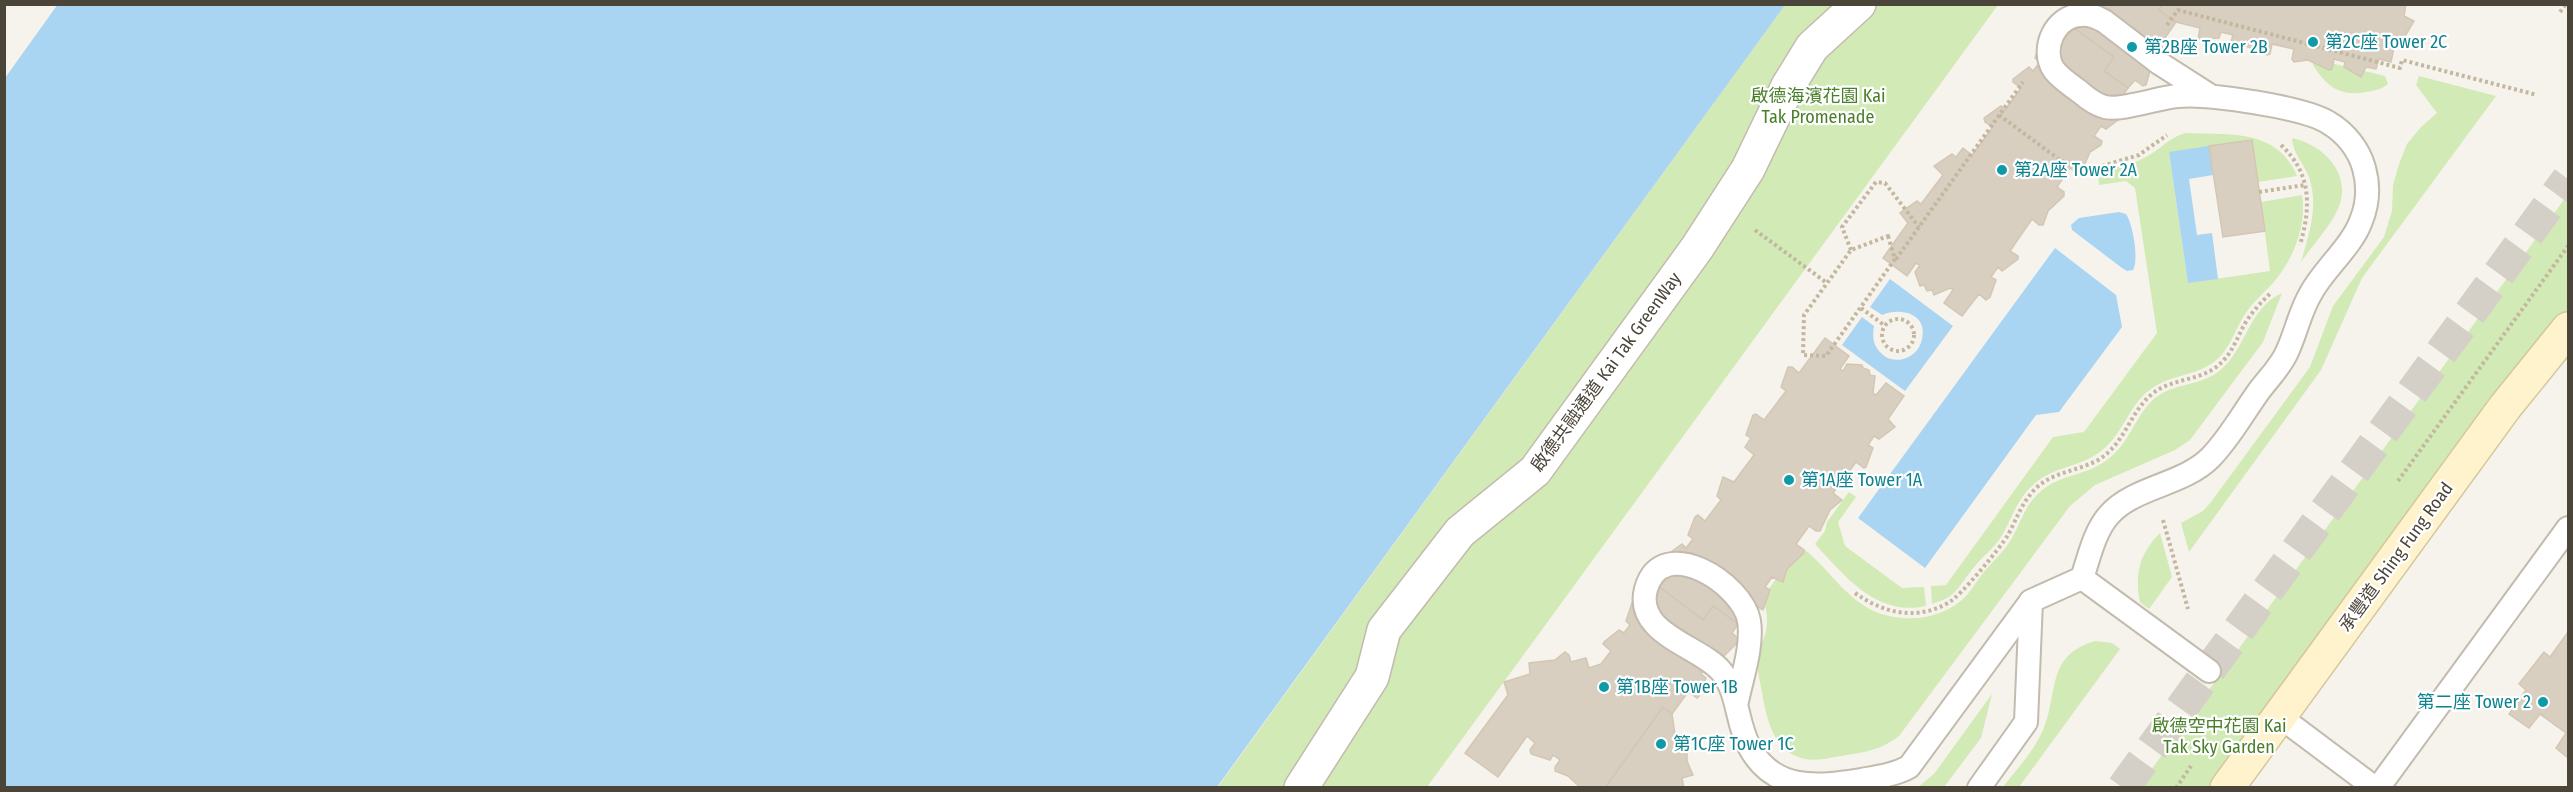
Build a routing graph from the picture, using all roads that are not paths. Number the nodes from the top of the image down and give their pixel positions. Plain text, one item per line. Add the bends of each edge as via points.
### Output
1 (1859, 4) edge
2 (2210, 95) junction
3 (2568, 329) edge
4 (2568, 528) edge
5 (2082, 578) junction
6 (2031, 601) junction
7 (2209, 671) dead end
8 (1737, 701) junction
9 (2279, 716) junction
10 (1769, 781) edge
11 (1834, 786) edge
12 (1301, 788) edge
13 (1979, 788) edge
14 (2227, 788) edge
15 (2377, 788) edge

1 - 12 street, 啟德共融通道 Kai Tak GreenWay via 1812,47 1788,86 1748,169 1697,248 1535,471 1460,532 1384,630 1372,677
2 - 2 lane via 2105,107 2062,79 2053,68 2050,41 2055,29 2066,20 2092,15
2 - 5 lane via 2309,114 2328,122 2356,149 2364,167 2366,206 2360,225 2310,293 2286,354 2217,450 2198,468 2119,506 2108,516
3 - 9 main road, 承豐道 Shing Fung Road via 2505,407
4 - 15 lane
5 - 6 lane
5 - 7 lane
6 - 11 lane via 1908,767 1889,775
6 - 13 lane via 2026,722
8 - 8 lane via 1720,670 1658,627 1650,616 1646,590 1662,568 1675,563 1701,569 1743,605 1749,620 1749,638
8 - 10 lane via 1743,733
9 - 14 main road, 承豐道 Shing Fung Road
9 - 15 lane
10 - 11 lane

